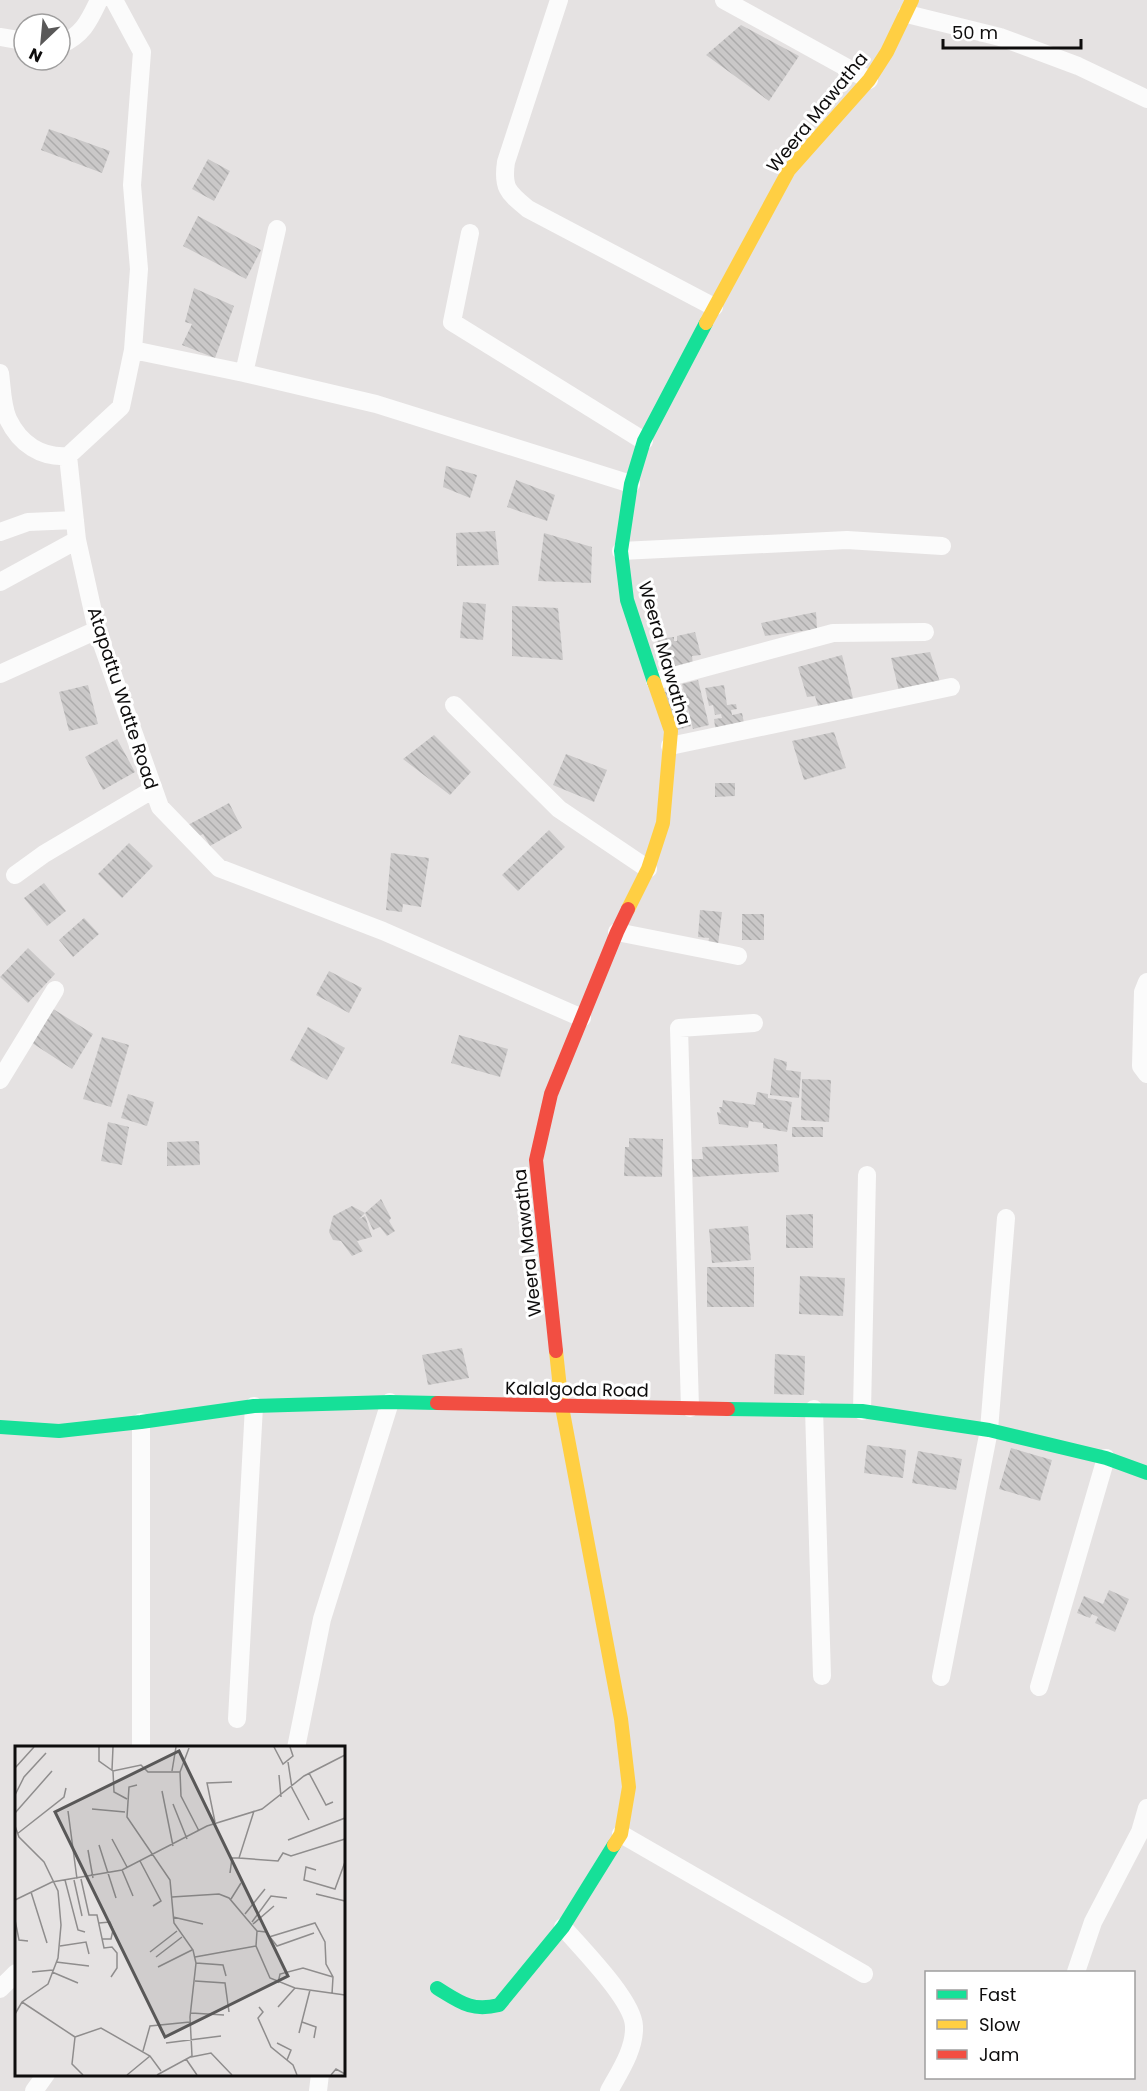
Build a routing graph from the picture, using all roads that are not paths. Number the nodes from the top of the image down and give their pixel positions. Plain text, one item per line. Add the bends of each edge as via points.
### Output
1 (99, 0) edge
2 (114, 0) edge
3 (559, 0) edge
4 (724, 0) edge
5 (909, 7) edge
6 (72, 39) edge
7 (869, 80) junction
8 (1147, 99) edge
9 (277, 229) dead end
10 (470, 233) dead end
11 (714, 307) junction
12 (133, 350) junction
13 (0, 373) edge
14 (244, 373) junction
15 (645, 441) junction
16 (68, 456) junction
17 (631, 484) junction
18 (75, 520) junction
19 (0, 532) edge
20 (77, 540) junction
21 (942, 546) dead end
22 (621, 551) junction
23 (0, 582) edge
24 (97, 630) junction
25 (925, 632) dead end
26 (0, 674) edge
27 (655, 681) junction
28 (951, 687) dead end
29 (453, 705) dead end
30 (670, 746) junction
31 (152, 789) junction
32 (648, 869) junction
33 (15, 875) dead end
34 (617, 932) junction
35 (738, 956) dead end
36 (1147, 981) edge
37 (55, 990) dead end
38 (582, 1018) junction
39 (754, 1023) dead end
40 (1147, 1074) edge
41 (0, 1080) edge
42 (867, 1175) dead end
43 (1006, 1218) dead end
44 (390, 1402) junction
45 (254, 1406) junction
46 (562, 1407) junction
47 (690, 1408) junction
48 (814, 1409) junction
49 (862, 1411) junction
50 (141, 1422) junction
51 (0, 1427) edge
52 (989, 1430) junction
53 (1106, 1458) junction
54 (1147, 1473) edge
55 (822, 1676) dead end
56 (941, 1677) dead end
57 (1040, 1687) dead end
58 (237, 1719) dead end
59 (141, 1746) edge
60 (296, 1746) edge
61 (1147, 1808) edge
62 (621, 1834) junction
63 (563, 1927) junction
64 (1076, 1971) edge
65 (15, 1974) edge
66 (864, 1974) dead end
67 (437, 1988) dead end
68 (0, 1989) edge
69 (45, 2076) edge
70 (320, 2076) edge
71 (34, 2091) edge
72 (318, 2091) edge
73 (609, 2091) edge

1 - 6 street via 88,22
2 - 12 street via 142,52 132,185 139,269
3 - 11 street via 506,162 503,180 509,193 528,209
4 - 7 street
5 - 7 street, Weera Mawatha
5 - 8 street via 1078,66
7 - 11 street, Weera Mawatha via 789,170
9 - 14 street
10 - 15 street via 452,322
11 - 15 street, Weera Mawatha
12 - 14 street
12 - 16 street via 121,407
13 - 16 street via 8,418 26,444 52,457
14 - 17 street via 375,404
15 - 17 street, Weera Mawatha
16 - 18 street, Atapattu Watte Road
17 - 22 street, Weera Mawatha
18 - 19 street via 28,522
18 - 20 street, Atapattu Watte Road
20 - 23 street
20 - 24 street, Atapattu Watte Road
21 - 22 street via 847,540
22 - 27 street, Weera Mawatha via 627,600
24 - 26 street
24 - 31 street, Atapattu Watte Road
25 - 27 street via 833,633
27 - 30 street, Weera Mawatha via 671,731
28 - 30 street
29 - 32 street via 559,809
30 - 32 street, Weera Mawatha via 663,823
31 - 33 street
31 - 38 street, Atapattu Watte Road via 160,807 219,868 383,931
32 - 34 street, Weera Mawatha
34 - 35 street
34 - 38 street, Weera Mawatha
36 - 40 street via 1143,992 1141,1066
37 - 41 street
38 - 46 street, Weera Mawatha via 551,1094 536,1160
39 - 47 street via 680,1028
42 - 49 street
43 - 52 street
44 - 45 street, Kalalgoda Road
44 - 46 street, Kalalgoda Road
44 - 60 street via 322,1619
45 - 50 street, Kalalgoda Road
45 - 58 street
46 - 47 street, Kalalgoda Road
46 - 62 street, Weera Mawatha via 621,1719 629,1787
47 - 48 street, Kalalgoda Road
48 - 49 street, Kalalgoda Road
48 - 55 street
49 - 52 street, Kalalgoda Road
50 - 51 street, Kalalgoda Road via 59,1431
50 - 59 street
52 - 53 street, Kalalgoda Road
52 - 56 street
53 - 54 street, Kalalgoda Road
53 - 57 street
61 - 64 street via 1140,1832 1093,1922
62 - 63 street
62 - 66 street
63 - 67 street via 499,2005 484,2009 463,2004
63 - 73 street via 628,2005 634,2026 630,2052
65 - 68 street
69 - 71 street
70 - 72 street

